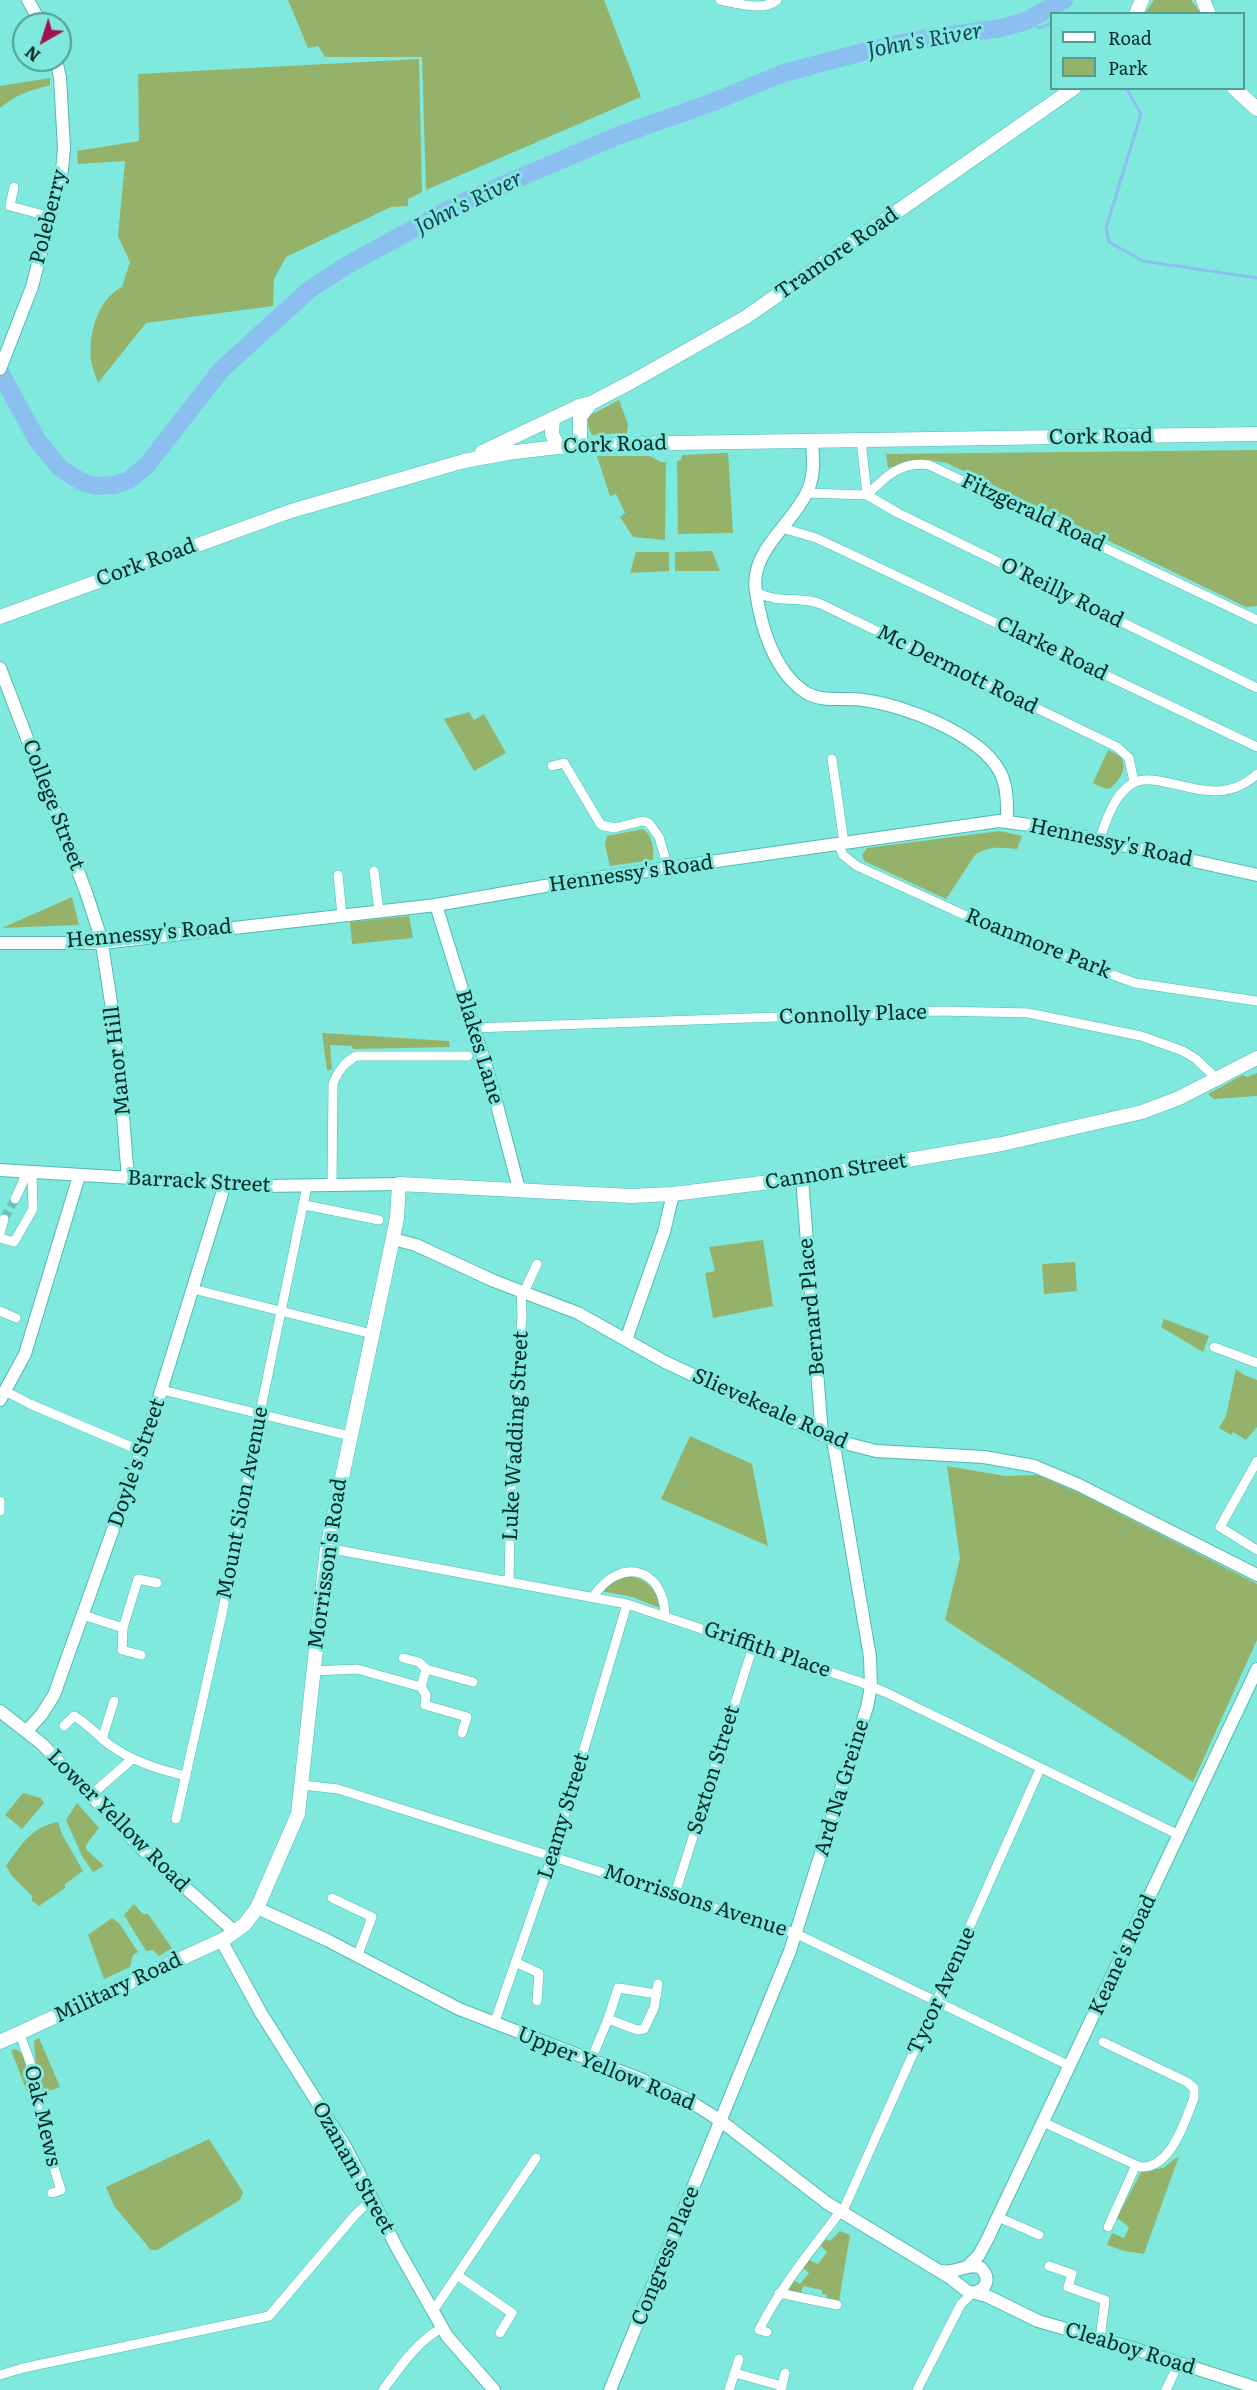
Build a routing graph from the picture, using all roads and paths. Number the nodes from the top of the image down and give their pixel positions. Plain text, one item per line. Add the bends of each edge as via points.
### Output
1 (720, 0) edge
2 (777, 0) edge
3 (59, 72) edge
4 (1071, 90) edge
5 (1236, 90) edge
6 (1257, 109) edge
7 (14, 187) dead end
8 (51, 217) junction
9 (0, 369) edge
10 (591, 403) junction
11 (553, 418) junction
12 (1257, 434) edge
13 (861, 440) junction
14 (812, 441) junction
15 (580, 446) junction
16 (558, 447) junction
17 (464, 461) junction
18 (807, 493) junction
19 (867, 495) junction
20 (782, 528) junction
21 (756, 592) junction
22 (0, 617) edge
23 (1257, 619) edge
24 (0, 668) edge
25 (1257, 688) edge
26 (1257, 747) edge
27 (832, 759) dead end
28 (552, 766) dead end
29 (1257, 774) edge
30 (1134, 782) junction
31 (1007, 822) junction
32 (1099, 840) junction
33 (841, 843) junction
34 (668, 868) junction
35 (374, 871) dead end
36 (338, 875) dead end
37 (1257, 875) edge
38 (436, 905) junction
39 (379, 911) junction
40 (342, 915) junction
41 (0, 943) edge
42 (102, 943) junction
43 (1257, 1001) edge
44 (474, 1028) junction
45 (468, 1056) dead end
46 (1257, 1058) edge
47 (1218, 1078) junction
48 (0, 1170) edge
49 (28, 1172) junction
50 (80, 1176) junction
51 (802, 1178) junction
52 (128, 1179) junction
53 (225, 1184) junction
54 (399, 1184) junction
55 (307, 1186) junction
56 (332, 1186) junction
57 (519, 1189) junction
58 (674, 1194) junction
59 (15, 1198) tunnel mouth
60 (305, 1205) junction
61 (4, 1219) dead end
62 (379, 1220) dead end
63 (0, 1233) edge
64 (0, 1238) edge
65 (393, 1239) junction
66 (537, 1264) dead end
67 (194, 1290) junction
68 (522, 1291) junction
69 (0, 1311) edge
70 (282, 1312) junction
71 (16, 1318) dead end
72 (372, 1334) junction
73 (626, 1340) junction
74 (1214, 1347) dead end
75 (1257, 1363) edge
76 (162, 1390) junction
77 (2, 1396) edge
78 (260, 1413) junction
79 (350, 1436) junction
80 (828, 1437) junction
81 (141, 1451) junction
82 (1257, 1461) edge
83 (0, 1501) edge
84 (0, 1511) edge
85 (327, 1548) junction
86 (1257, 1550) edge
87 (1257, 1575) edge
88 (509, 1581) junction
89 (157, 1583) dead end
90 (593, 1597) junction
91 (627, 1604) junction
92 (83, 1615) junction
93 (665, 1616) junction
94 (123, 1628) junction
95 (753, 1646) junction
96 (141, 1655) dead end
97 (403, 1658) dead end
98 (426, 1669) junction
99 (1257, 1669) edge
100 (313, 1671) junction
101 (473, 1682) dead end
102 (871, 1686) junction
103 (421, 1687) junction
104 (114, 1701) dead end
105 (0, 1710) edge
106 (64, 1726) dead end
107 (27, 1731) junction
108 (462, 1733) dead end
109 (102, 1739) junction
110 (132, 1759) junction
111 (1040, 1768) junction
112 (186, 1776) junction
113 (302, 1785) junction
114 (91, 1795) junction
115 (176, 1819) dead end
116 (1179, 1835) junction
117 (552, 1857) junction
118 (675, 1894) junction
119 (332, 1898) dead end
120 (257, 1908) junction
121 (235, 1932) junction
122 (797, 1934) junction
123 (221, 1940) junction
124 (357, 1957) junction
125 (517, 1963) junction
126 (658, 1984) dead end
127 (657, 1994) junction
128 (937, 2000) junction
129 (537, 2001) dead end
130 (608, 2019) junction
131 (494, 2024) junction
132 (20, 2034) junction
133 (1102, 2042) dead end
134 (0, 2043) edge
135 (591, 2060) junction
136 (1070, 2066) junction
137 (721, 2121) junction
138 (1043, 2122) junction
139 (536, 2158) dead end
140 (1136, 2165) junction
141 (52, 2193) dead end
142 (372, 2199) junction
143 (841, 2212) junction
144 (998, 2217) junction
145 (1108, 2227) dead end
146 (1040, 2235) dead end
147 (987, 2240) junction
148 (1049, 2265) dead end
149 (932, 2267) junction
150 (966, 2268) junction
151 (457, 2275) junction
152 (986, 2278) junction
153 (969, 2290) junction
154 (779, 2293) junction
155 (837, 2305) dead end
156 (1005, 2306) junction
157 (433, 2311) junction
158 (442, 2328) junction
159 (767, 2332) dead end
160 (500, 2333) dead end
161 (1100, 2338) junction
162 (739, 2359) dead end
163 (1179, 2363) junction
164 (735, 2373) junction
165 (785, 2373) dead end
166 (0, 2375) edge
167 (781, 2388) edge
168 (1257, 2388) edge
169 (383, 2390) edge
170 (494, 2390) edge
171 (610, 2390) edge
172 (729, 2390) edge
173 (917, 2390) edge
174 (1166, 2390) edge

1 - 2 street via 755,6
3 - 8 street, Poleberry via 64,155
4 - 10 main road, Tramore Road via 746,317
5 - 6 main road
7 - 8 street via 10,206
8 - 9 street, Poleberry via 32,287
10 - 11 main road, Tramore Road
10 - 15 main road via 579,422
11 - 16 main road via 552,434
11 - 17 main road, Tramore Road
12 - 13 main road, Cork Road
13 - 14 main road, Cork Road
13 - 19 street
14 - 15 main road, Cork Road
14 - 18 street via 813,473
15 - 16 main road, Cork Road
16 - 17 main road, Cork Road
17 - 22 main road, Cork Road via 291,511
18 - 19 street
18 - 20 street
19 - 23 street, Fitzgerald Road via 899,469 915,464 935,467
19 - 25 street, O'Reilly Road
20 - 21 street via 758,564
20 - 26 street, Clarke Road via 816,538
21 - 30 street, Mc Dermott Road via 777,600 820,604 1117,747 1129,758
21 - 31 street via 771,647 800,688 820,698 862,700 899,708 969,742 1000,771 1006,790
24 - 42 street, College Street
27 - 33 street
28 - 34 street via 564,763 597,821 607,828 649,823 659,837
29 - 30 street via 1241,786 1221,791 1151,780
30 - 32 street via 1118,797
31 - 32 street, Hennessy's Road
31 - 33 street, Hennessy's Road
32 - 37 street, Hennessy's Road
33 - 34 street, Hennessy's Road
33 - 43 street, Roanmore Park via 843,855 857,866 1028,944 1135,983
34 - 38 street, Hennessy's Road
35 - 39 street
36 - 40 street
38 - 39 street, Hennessy's Road
38 - 44 street, Blakes Lane
39 - 40 street, Hennessy's Road
40 - 42 street, Hennessy's Road
41 - 42 street, Hennessy's Road
42 - 52 street, Manor Hill via 118,1051
44 - 47 street, Connolly Place via 1015,1011 1157,1040 1190,1054
44 - 57 street, Blakes Lane
45 - 56 street via 356,1056 347,1061 333,1084
46 - 47 main road, Cannon Street
47 - 51 main road, Cannon Street via 1162,1105 1117,1118 991,1146
48 - 49 street, Barrack Street
49 - 50 street, Barrack Street
49 - 59 street
49 - 64 street via 33,1209 14,1242
50 - 52 street, Barrack Street
50 - 77 street via 25,1354
51 - 58 main road, Cannon Street
51 - 80 street, Bernard Place
52 - 53 street, Barrack Street
53 - 55 street, Barrack Street
53 - 67 street, Doyle's Street
54 - 56 street, Barrack Street
54 - 57 main road, Cannon Street
54 - 65 main road, Morrisson's Road
55 - 56 street, Barrack Street
55 - 60 street, Mount Sion Avenue
57 - 58 main road, Cannon Street via 610,1196
58 - 73 street
60 - 62 street
60 - 70 street, Mount Sion Avenue
61 - 63 street
65 - 68 street, Slievekeale Road via 416,1245
65 - 72 main road, Morrisson's Road
66 - 68 street
67 - 70 street
67 - 76 street, Doyle's Street
68 - 73 street, Slievekeale Road via 578,1313
68 - 88 street, Luke Wadding Street via 511,1461
69 - 71 street
70 - 72 street
70 - 78 street, Mount Sion Avenue
72 - 79 main road, Morrisson's Road
73 - 80 street, Slievekeale Road via 671,1365
74 - 75 street
76 - 78 street
76 - 81 street, Doyle's Street
77 - 81 street
78 - 79 street
78 - 112 street, Mount Sion Avenue
79 - 85 main road, Morrisson's Road
80 - 87 street, Slievekeale Road via 876,1451 984,1457 1034,1466
80 - 102 street, Ard Na Greine via 867,1641
81 - 92 street, Doyle's Street
82 - 86 street via 1220,1527
83 - 84 street
85 - 88 street, Griffith Place
85 - 100 main road, Morrisson's Road
88 - 90 street, Griffith Place
89 - 94 street via 138,1579
90 - 91 street, Griffith Place
90 - 93 street via 613,1576 628,1571 638,1573 661,1591
91 - 93 street, Griffith Place
91 - 117 street, Leamy Street
92 - 94 street
92 - 107 street, Doyle's Street via 52,1699
93 - 95 street, Griffith Place
94 - 96 street via 122,1650
95 - 102 street, Griffith Place
95 - 118 street, Sexton Street
97 - 98 street via 419,1662
98 - 101 street
98 - 103 street
99 - 116 street, Keane's Road
100 - 103 street via 357,1669
100 - 113 main road, Morrisson's Road
102 - 111 street, Griffith Place
102 - 122 street, Ard Na Greine
103 - 108 street via 426,1695 425,1705 467,1717
104 - 109 street
105 - 107 street, Lower Yellow Road
106 - 109 street via 74,1716
107 - 114 street, Lower Yellow Road
109 - 110 street
110 - 112 street
110 - 114 street
111 - 116 street, Griffith Place
111 - 128 street, Tycor Avenue
112 - 115 street, Mount Sion Avenue
113 - 117 street, Morrissons Avenue via 338,1789
113 - 120 main road, Morrisson's Road via 294,1825
114 - 121 street, Lower Yellow Road via 149,1856
116 - 136 street, Keane's Road
117 - 118 street, Morrissons Avenue
117 - 125 street, Leamy Street
118 - 122 street, Morrissons Avenue
119 - 124 street via 372,1917
120 - 121 main road, Morrisson's Road
120 - 124 street, Upper Yellow Road
121 - 123 main road, Military Road
122 - 128 street, Morrissons Avenue
122 - 137 street, Ard Na Greine
123 - 132 main road, Military Road
123 - 142 street, Ozanam Street via 255,2004 346,2148
124 - 131 street, Upper Yellow Road
125 - 129 street via 539,1973
125 - 131 street, Leamy Street
126 - 127 street
127 - 130 street via 617,1989
127 - 130 street via 643,2030
128 - 136 street, Morrissons Avenue
128 - 143 street, Tycor Avenue
130 - 135 street
131 - 135 street, Upper Yellow Road
132 - 134 main road, Military Road
132 - 141 street, Oak Mews via 30,2062 41,2127 61,2190
133 - 140 street via 1187,2082 1195,2090 1167,2156 1148,2167
135 - 137 street, Upper Yellow Road via 677,2094
136 - 138 street, Keane's Road
137 - 143 street, Upper Yellow Road
137 - 171 street, Congress Place
138 - 140 street
138 - 144 street, Keane's Road
139 - 151 street
140 - 145 street
142 - 157 street, Ozanam Street
142 - 166 street via 354,2215 271,2315
143 - 149 street, Upper Yellow Road
143 - 154 street, Tycor Avenue
144 - 146 street
144 - 147 street, Keane's Road
147 - 150 street, Keane's Road
147 - 152 street, Keane's Road
148 - 161 street via 1072,2274 1068,2287 1105,2300
149 - 150 street, Upper Yellow Road via 947,2272
149 - 153 street, Upper Yellow Road
150 - 152 street via 978,2266
150 - 153 street via 960,2276
151 - 157 street
151 - 160 street via 512,2313
152 - 153 street via 982,2289
152 - 156 street, Cleaboy Road
153 - 156 street, Cleaboy Road
153 - 173 street
154 - 155 street
154 - 159 street, Tycor Avenue via 759,2330
156 - 161 street, Cleaboy Road via 1038,2321
157 - 158 street, Ozanam Street
158 - 169 street via 416,2348
158 - 170 street, Ozanam Street
161 - 163 street, Cleaboy Road
162 - 164 street
163 - 168 street, Cleaboy Road
163 - 174 street
164 - 167 street
164 - 172 street
165 - 167 street

